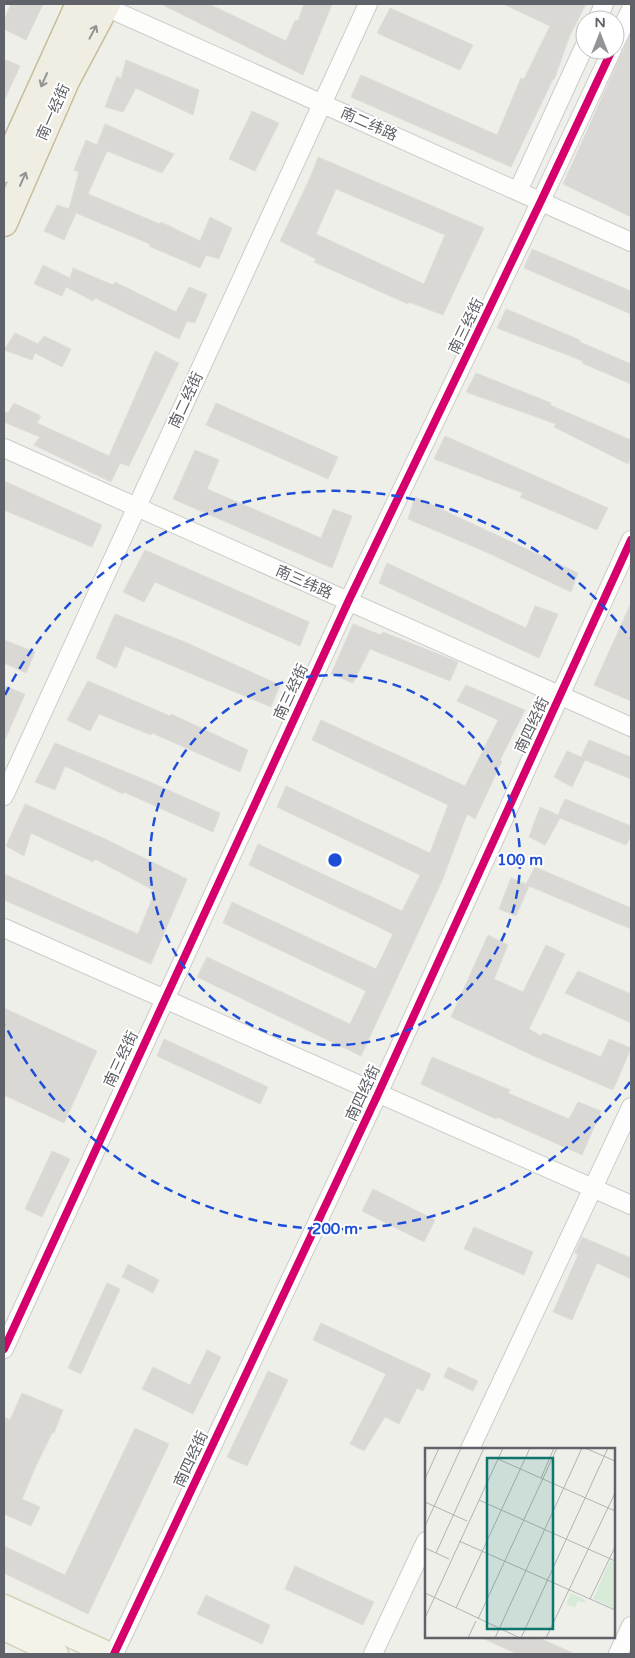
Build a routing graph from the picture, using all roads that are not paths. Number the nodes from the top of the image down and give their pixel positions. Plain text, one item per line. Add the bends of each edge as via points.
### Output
1 (79, 4) edge
2 (368, 4) edge
3 (107, 5) edge
4 (631, 9) edge
5 (625, 22) edge
6 (578, 60) edge
7 (607, 60) edge
8 (322, 103) junction
9 (4, 169) edge
10 (518, 191) junction
11 (541, 201) junction
12 (4, 223) edge
13 (631, 242) edge
14 (4, 448) edge
15 (136, 507) junction
16 (631, 540) edge
17 (348, 602) junction
18 (561, 696) junction
19 (631, 727) edge
20 (4, 796) edge
21 (4, 928) edge
22 (164, 999) junction
23 (378, 1094) junction
24 (631, 1107) edge
25 (594, 1189) junction
26 (631, 1206) edge
27 (4, 1349) edge
28 (470, 1448) edge
29 (425, 1543) edge
30 (4, 1606) edge
31 (4, 1611) edge
32 (631, 1626) edge
33 (4, 1629) edge
34 (4, 1636) edge
35 (42, 1654) edge
36 (57, 1654) edge
37 (97, 1654) edge
38 (110, 1654) edge
39 (114, 1654) edge
40 (372, 1654) edge
41 (618, 1654) edge

1 -> 9 highway, 南一经街
2 - 8 street, 南二经街
3 - 8 street, 南二纬路
12 -> 3 highway, 南一经街 via 66,82
4 - 5 street
6 - 10 street
7 - 11 street, 南三经街
8 - 10 street, 南二纬路
8 - 15 street, 南二经街
10 - 11 street, 南二纬路
11 - 13 street, 南二纬路
11 - 17 street, 南三经街
14 - 15 street, 南三纬路
15 - 17 street, 南三纬路
15 - 20 street, 南二经街
16 - 18 street, 南四经街
17 - 18 street, 南三纬路
17 - 22 street, 南三经街
18 - 19 street, 南三纬路
18 - 23 street, 南四经街
21 - 22 street
22 - 23 street
22 - 27 street, 南三经街
23 - 25 street
23 - 39 street, 南四经街
24 - 25 street
25 - 26 street
25 - 28 street
29 - 40 street
30 - 38 main road
31 - 37 main road
32 - 41 street
33 - 36 main road
34 - 35 main road

